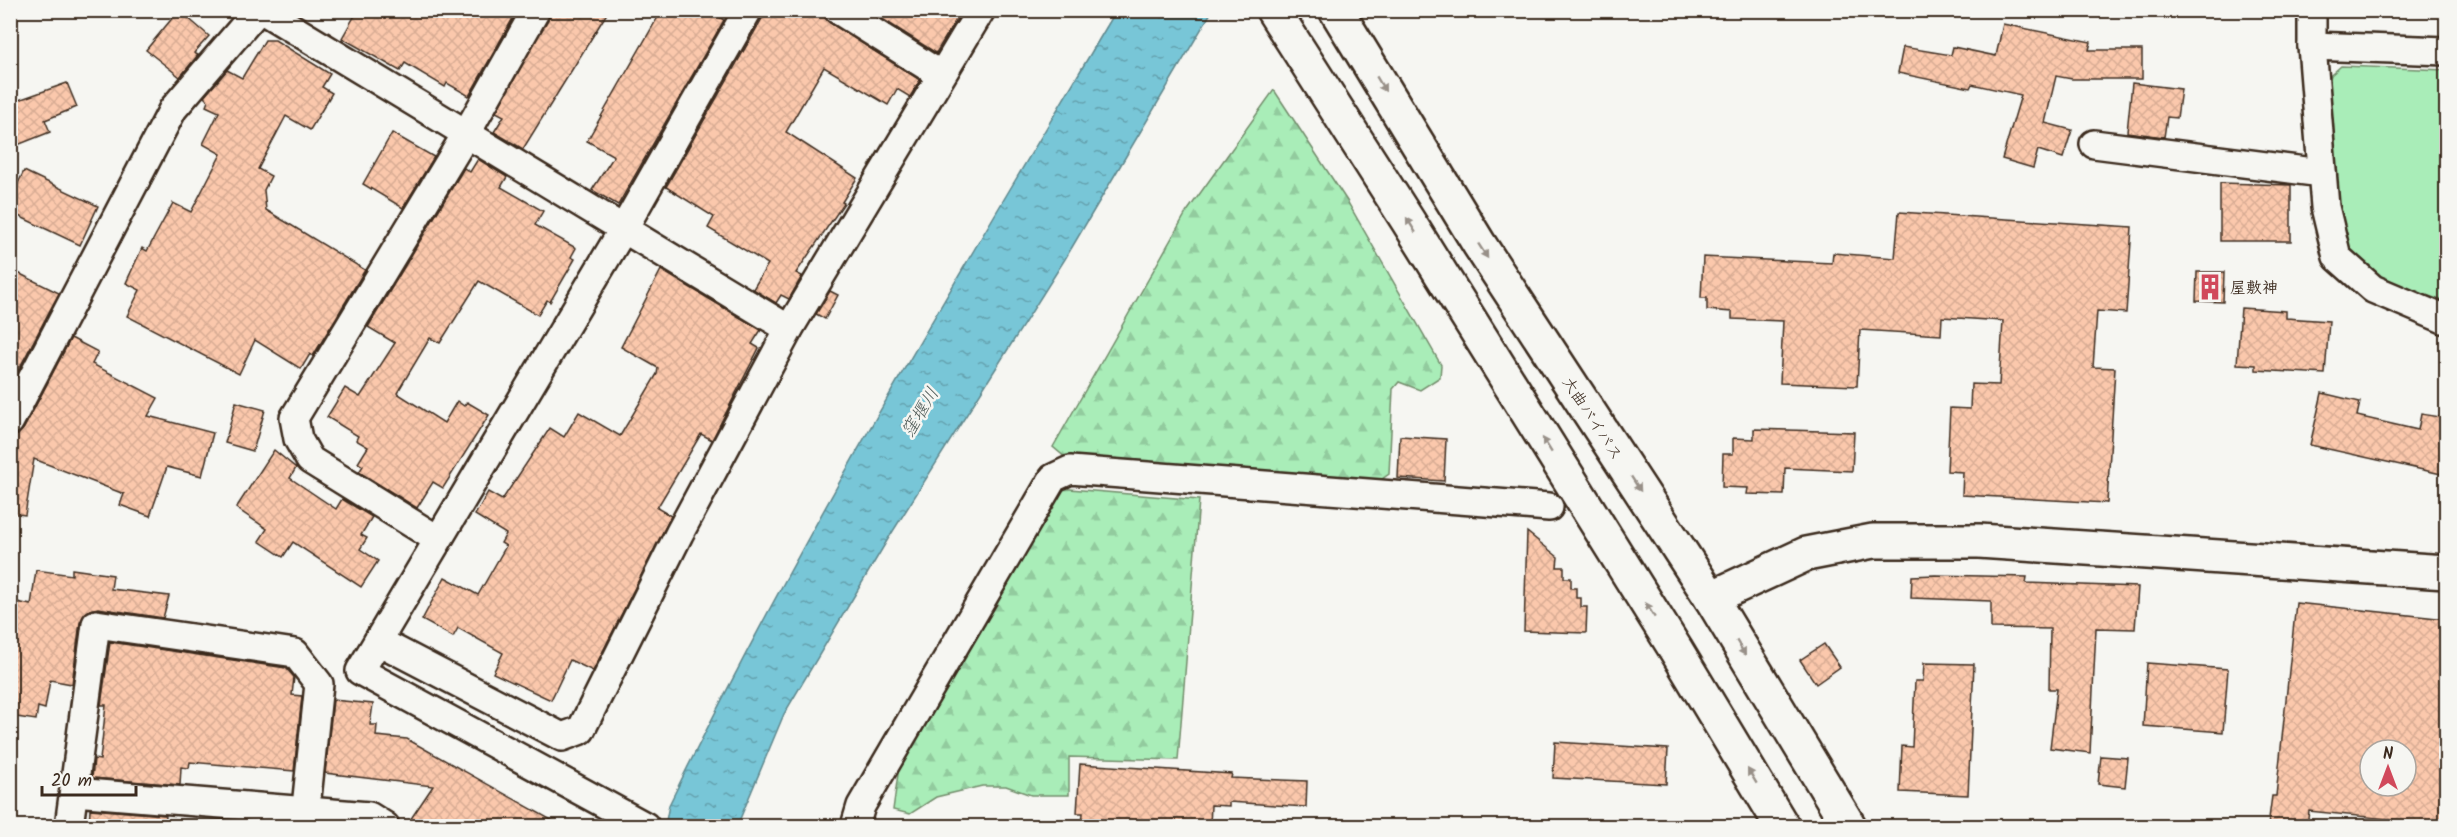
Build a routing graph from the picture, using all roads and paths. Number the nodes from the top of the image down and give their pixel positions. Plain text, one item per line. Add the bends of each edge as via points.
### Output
1 (260, 10) edge
2 (536, 10) edge
3 (748, 10) edge
4 (838, 10) edge
5 (981, 10) edge
6 (1273, 10) edge
7 (2312, 10) edge
8 (1343, 22) edge
9 (2312, 46) junction
10 (2446, 51) edge
11 (941, 75) junction
12 (465, 136) junction
13 (2094, 144) dead end
14 (2322, 173) junction
15 (624, 228) junction
16 (2446, 320) edge
17 (789, 329) junction
18 (10, 421) edge
19 (1549, 507) dead end
20 (437, 539) junction
21 (2446, 572) edge
22 (1711, 598) junction
23 (378, 641) junction
24 (360, 672) junction
25 (319, 684) junction
26 (74, 792) junction
27 (305, 818) edge
28 (69, 826) edge
29 (385, 826) edge
30 (645, 826) edge
31 (855, 826) edge
32 (1782, 826) edge
33 (1849, 826) edge

1 - 12 street
1 - 18 street via 173,109
2 - 12 street
3 - 15 street
4 - 11 street
5 - 11 street
32 -> 6 main road via 1676,650
7 - 9 street
8 -> 22 main road, 大曲バイパス via 1479,244
9 - 10 street
9 - 14 street
11 - 17 street
12 - 15 street
12 - 20 street via 294,418 298,438 310,460
13 - 14 street
14 - 16 street via 2325,207 2337,257 2373,289
15 - 17 street
15 - 20 street
17 - 23 street via 679,534 581,730 562,737
19 - 31 street via 1070,470 1053,478 861,806
20 - 23 street
21 - 22 main road via 1979,541 1873,541 1806,554
22 -> 33 main road, 大曲バイパス
23 - 24 street
24 - 25 street
24 - 30 street
25 - 26 street via 295,652 96,624
25 - 27 street
26 - 27 street
26 - 28 street
27 - 29 street via 369,816

